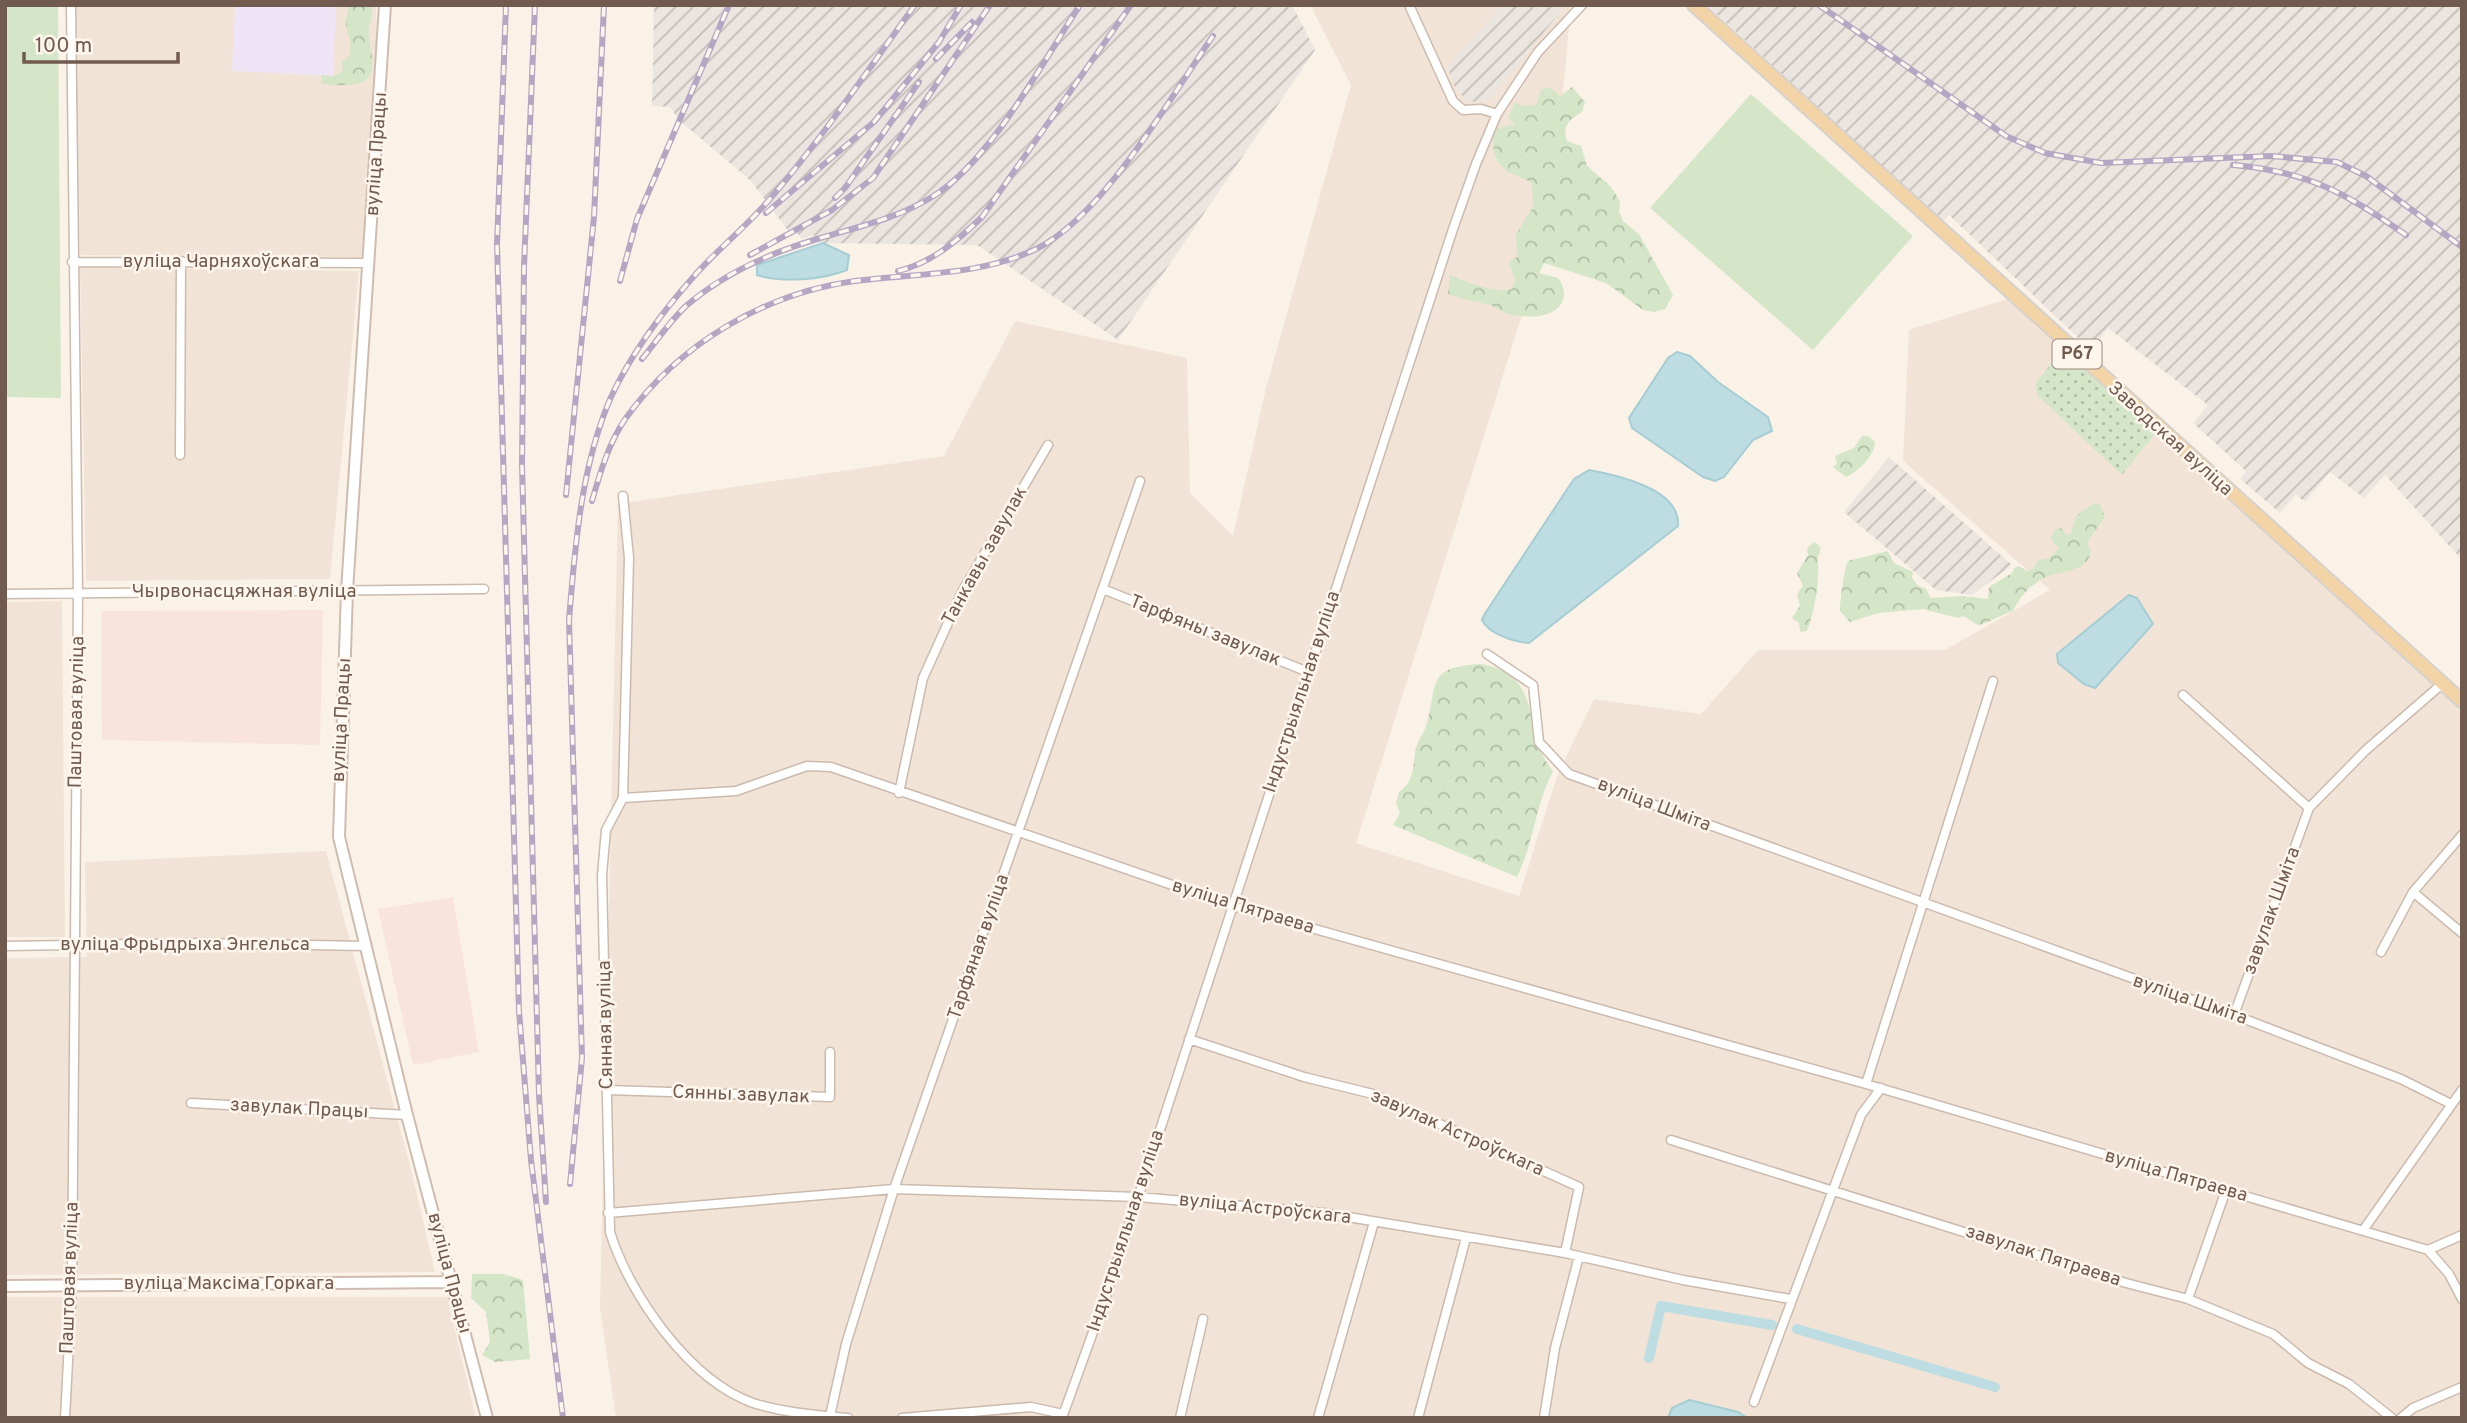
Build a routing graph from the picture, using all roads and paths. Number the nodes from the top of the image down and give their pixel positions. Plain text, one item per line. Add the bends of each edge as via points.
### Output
1 (71, 5) edge
2 (385, 5) edge
3 (1409, 5) edge
4 (1583, 5) edge
5 (1694, 5) edge
6 (1497, 114) junction
7 (181, 261) junction
8 (72, 262) junction
9 (369, 263) junction
10 (1048, 445) dead end
11 (180, 455) dead end
12 (1140, 481) dead end
13 (623, 496) dead end
14 (484, 589) dead end
15 (1103, 589) junction
16 (347, 591) junction
17 (78, 593) junction
18 (5, 594) edge
19 (1487, 654) dead end
20 (1308, 673) junction
21 (1993, 681) dead end
22 (2442, 684) junction
23 (2183, 695) dead end
24 (2462, 701) edge
25 (899, 793) junction
26 (623, 798) junction
27 (2309, 808) junction
28 (1018, 834) junction
29 (2462, 835) edge
30 (2413, 892) junction
31 (1926, 904) junction
32 (1233, 906) junction
33 (2462, 933) edge
34 (75, 945) junction
35 (5, 946) edge
36 (365, 946) junction
37 (2381, 952) dead end
38 (2234, 1015) junction
39 (1189, 1039) junction
40 (830, 1052) dead end
41 (1866, 1084) junction
42 (1881, 1088) junction
43 (608, 1090) junction
44 (2462, 1090) edge
45 (191, 1103) dead end
46 (2451, 1104) junction
47 (407, 1115) junction
48 (1671, 1140) dead end
49 (894, 1189) junction
50 (1833, 1190) junction
51 (2226, 1190) junction
52 (1138, 1197) junction
53 (608, 1213) junction
54 (1374, 1222) junction
55 (2364, 1229) junction
56 (2462, 1235) edge
57 (1466, 1238) junction
58 (2428, 1250) junction
59 (1565, 1253) junction
60 (1579, 1256) junction
61 (452, 1282) junction
62 (72, 1285) junction
63 (5, 1286) edge
64 (1790, 1299) junction
65 (2189, 1299) junction
66 (2462, 1299) edge
67 (1203, 1319) dead end
68 (2462, 1387) edge
69 (1754, 1402) dead end
70 (830, 1416) edge
71 (1062, 1416) edge
72 (65, 1418) edge
73 (487, 1418) edge
74 (848, 1418) edge
75 (902, 1418) edge
76 (1180, 1418) edge
77 (1318, 1418) edge
78 (1418, 1418) edge
79 (1544, 1418) edge
80 (2392, 1418) edge
81 (2402, 1418) edge

1 - 8 street, Паштовая вуліца
2 - 9 main road, вуліца Працы
3 - 6 street via 1453,101 1463,110
4 - 6 street, Індустрыяльная вуліца via 1538,52
5 - 22 main road, Заводская вуліца / Р67
6 - 20 street, Індустрыяльная вуліца via 1458,216
7 - 8 street, вуліца Чарняхоўскага
7 - 9 street, вуліца Чарняхоўскага
7 - 11 street
8 - 17 street, Паштовая вуліца
9 - 16 main road, вуліца Працы
10 - 25 street, Танкавы завулак via 962,592 923,678
12 - 15 street, Тарфяная вуліца
13 - 26 street, Сянная вуліца via 629,558
14 - 16 street, Чырвонасцяжная вуліца
15 - 20 street, Тарфяны завулак
15 - 28 street, Тарфяная вуліца
16 - 17 street, Чырвонасцяжная вуліца
16 - 36 main road, вуліца Працы via 339,837
17 - 18 street, Чырвонасцяжная вуліца
17 - 34 street, Паштовая вуліца
19 - 31 street, вуліца Шміта via 1533,685 1539,742 1569,774
20 - 32 street, Індустрыяльная вуліца
21 - 31 street
22 - 24 main road, Заводская вуліца / Р67
22 - 27 street, завулак Шміта
23 - 27 street
25 - 26 street, вуліца Пятраева via 831,768 807,766 736,791
25 - 28 street, вуліца Пятраева
26 - 43 street, Сянная вуліца via 606,830 602,875
27 - 38 street, завулак Шміта
28 - 32 street, вуліца Пятраева
28 - 49 street, Тарфяная вуліца
29 - 30 street
30 - 33 street
30 - 37 street
31 - 38 street, вуліца Шміта
31 - 41 street
32 - 39 street, Індустрыяльная вуліца
32 - 41 street, вуліца Пятраева
34 - 35 street, вуліца Фрыдрыха Энгельса
34 - 36 street, вуліца Фрыдрыха Энгельса
34 - 62 street, Паштовая вуліца
36 - 47 main road, вуліца Працы
38 - 46 street, вуліца Шміта via 2401,1079
39 - 52 street, Індустрыяльная вуліца
39 - 59 street, завулак Астроўскага via 1373,1094 1579,1187
40 - 43 street, Сянны завулак via 830,1097
41 - 42 street, вуліца Пятраева
42 - 50 street via 1861,1115
42 - 51 street, вуліца Пятраева
43 - 53 street, Сянная вуліца
44 - 46 street
45 - 47 street, завулак Працы
46 - 55 street
47 - 61 main road, вуліца Працы
48 - 50 street, завулак Пятраева
49 - 52 street, вуліца Астроўскага
49 - 53 street, вуліца Астроўскага
49 - 70 street, Тарфяная вуліца via 846,1344
50 - 64 street
50 - 65 street, завулак Пятраева
51 - 55 street, вуліца Пятраева
51 - 65 street
52 - 54 street, вуліца Астроўскага via 1273,1207
52 - 71 street, Індустрыяльная вуліца
53 - 70 street, Сянная вуліца via 618,1258 636,1295 694,1363 750,1402 794,1414
54 - 57 street, вуліца Астроўскага
54 - 77 street
55 - 58 street, вуліца Пятраева
56 - 58 street
57 - 59 street, вуліца Астроўскага
57 - 78 street
58 - 66 street via 2449,1274
59 - 60 street, вуліца Астроўскага
60 - 64 street, вуліца Астроўскага
60 - 79 street via 1555,1348
61 - 62 main road, вуліца Максіма Горкага
61 - 73 main road, вуліца Працы
62 - 63 main road, вуліца Максіма Горкага
62 - 72 street, Паштовая вуліца
64 - 69 street
65 - 80 street, завулак Пятраева via 2273,1334 2308,1363 2349,1384
67 - 76 street
68 - 81 street via 2413,1408
70 - 74 street, Сянная вуліца
71 - 75 street via 1031,1407

